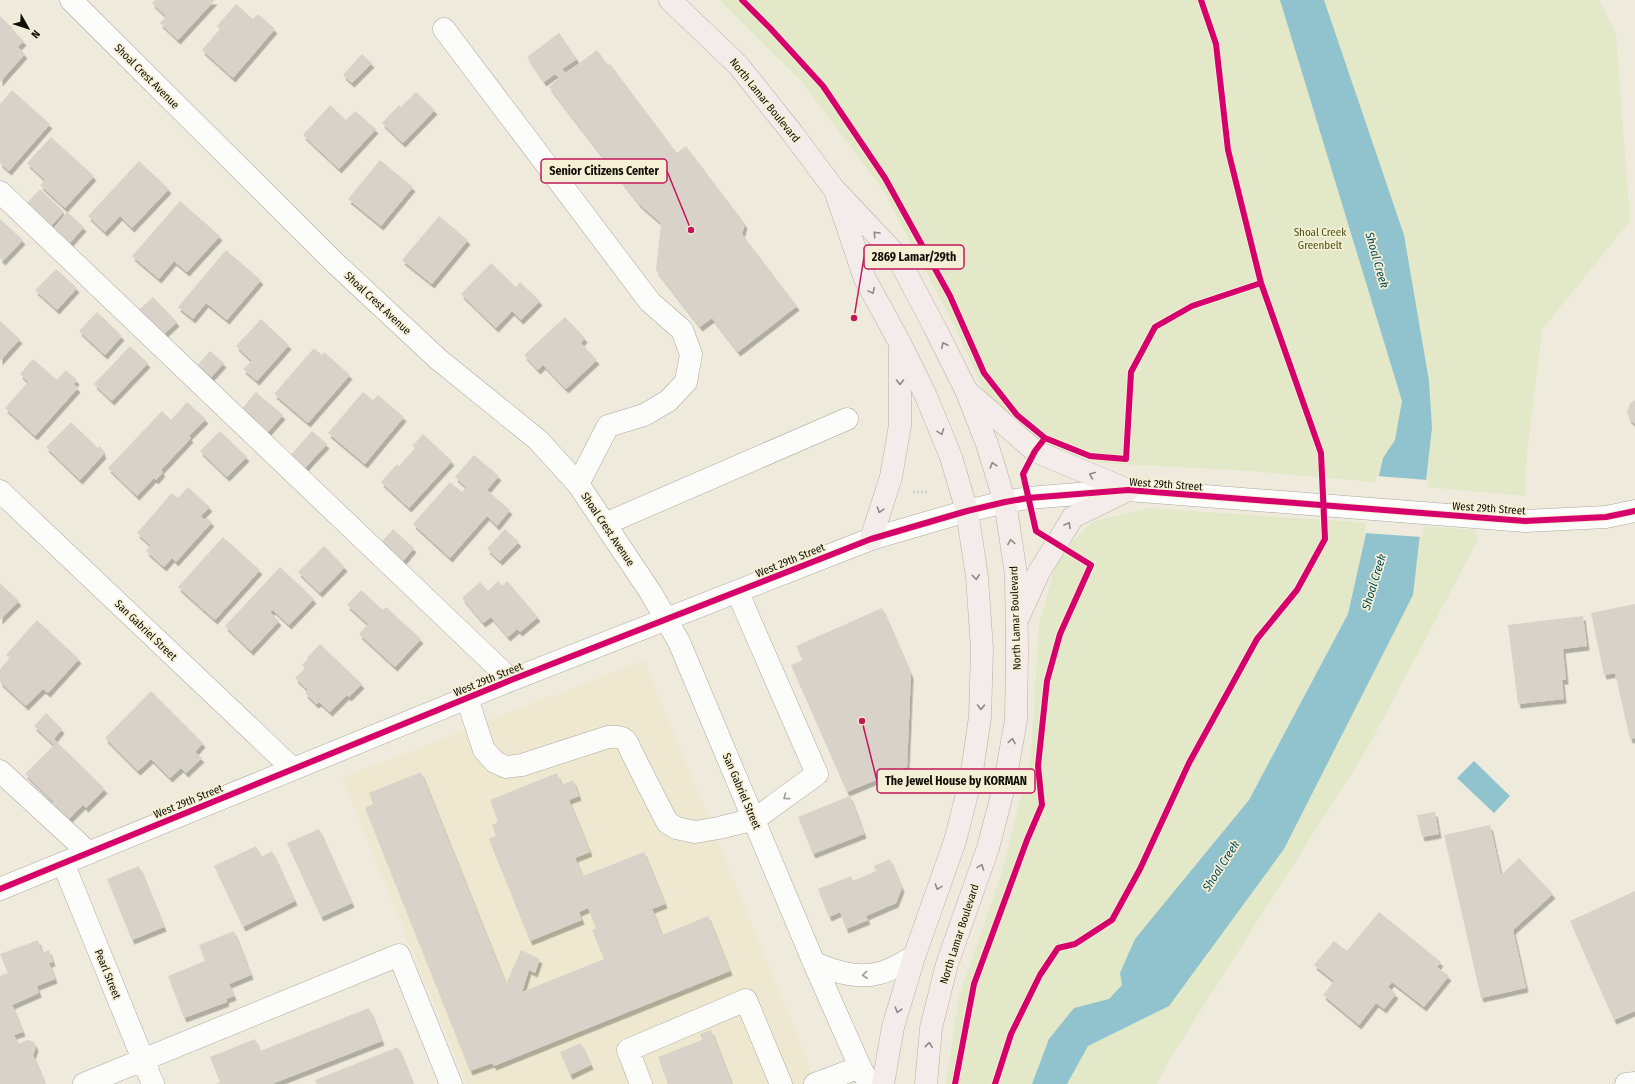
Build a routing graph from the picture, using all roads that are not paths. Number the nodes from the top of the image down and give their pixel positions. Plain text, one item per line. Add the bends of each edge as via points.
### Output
1 (71, 0) edge
2 (670, 0) edge
3 (444, 30) dead end
4 (834, 189) junction
5 (0, 192) edge
6 (900, 343) junction
7 (966, 390) junction
8 (847, 419) dead end
9 (578, 484) junction
10 (1128, 490) junction
11 (0, 491) edge
12 (1005, 502) junction
13 (967, 511) junction
14 (1635, 511) edge
15 (605, 524) junction
16 (871, 539) junction
17 (738, 592) junction
18 (668, 620) junction
19 (1016, 622) junction
20 (512, 680) junction
21 (467, 698) junction
22 (293, 769) junction
23 (0, 771) edge
24 (755, 819) junction
25 (89, 853) junction
26 (63, 863) junction
27 (0, 889) edge
28 (914, 957) junction
29 (814, 963) junction
30 (143, 1060) junction
31 (865, 1076) edge
32 (1635, 1083) edge
33 (84, 1084) edge
34 (153, 1084) edge
35 (452, 1084) edge
36 (641, 1084) edge
37 (781, 1084) edge
38 (815, 1084) edge
39 (883, 1084) edge
40 (926, 1084) edge
41 (1626, 1084) edge

1 - 9 street, Shoal Crest Avenue via 334,262 438,359 538,440
2 - 4 main road, North Lamar Boulevard via 738,65 794,134
3 - 9 street via 650,302 682,330 691,354 686,382 668,401 644,415 608,426
4 -> 6 main road, North Lamar Boulevard via 865,279
7 -> 4 main road, North Lamar Boulevard via 897,256
5 - 20 street
6 -> 13 main road, North Lamar Boulevard via 930,406
6 -> 16 main road via 900,425 891,477
10 -> 7 main road via 1035,451
12 -> 7 main road, North Lamar Boulevard via 987,444
8 - 15 street
9 - 15 street, Shoal Crest Avenue
10 - 12 street, West 29th Street
10 - 14 street, West 29th Street via 1525,521 1606,517
19 -> 10 main road via 1039,572 1073,517
11 - 22 street, San Gabriel Street
12 - 13 street, West 29th Street
19 -> 12 main road, North Lamar Boulevard via 1016,574
13 - 16 street, West 29th Street
13 -> 28 main road, North Lamar Boulevard via 977,578 982,649 980,718 971,778 955,841
15 - 18 street, Shoal Crest Avenue
16 - 17 street, West 29th Street
17 - 18 street, West 29th Street
17 -> 24 street via 816,774
18 - 20 street, West 29th Street
18 - 24 street, San Gabriel Street
40 -> 19 main road, North Lamar Boulevard via 931,1028 947,964 988,848 1004,787 1016,720
20 - 21 street, West 29th Street
21 - 22 street, West 29th Street
21 - 24 street via 484,750 495,762 506,767 522,765 608,737 620,736 628,741 666,822 676,828 695,832
22 - 25 street, West 29th Street
23 - 25 street
24 - 29 street, San Gabriel Street
25 - 26 street, West 29th Street
26 - 27 street, West 29th Street
26 - 30 street, Pearl Street
28 -> 29 street via 881,973 860,976 839,973
28 -> 39 main road, North Lamar Boulevard via 893,1027
29 - 31 street, San Gabriel Street
30 - 33 street
30 - 34 street, Pearl Street
30 - 35 street via 399,955
31 - 38 street
32 - 41 street
36 - 37 street via 628,1050 746,1000

